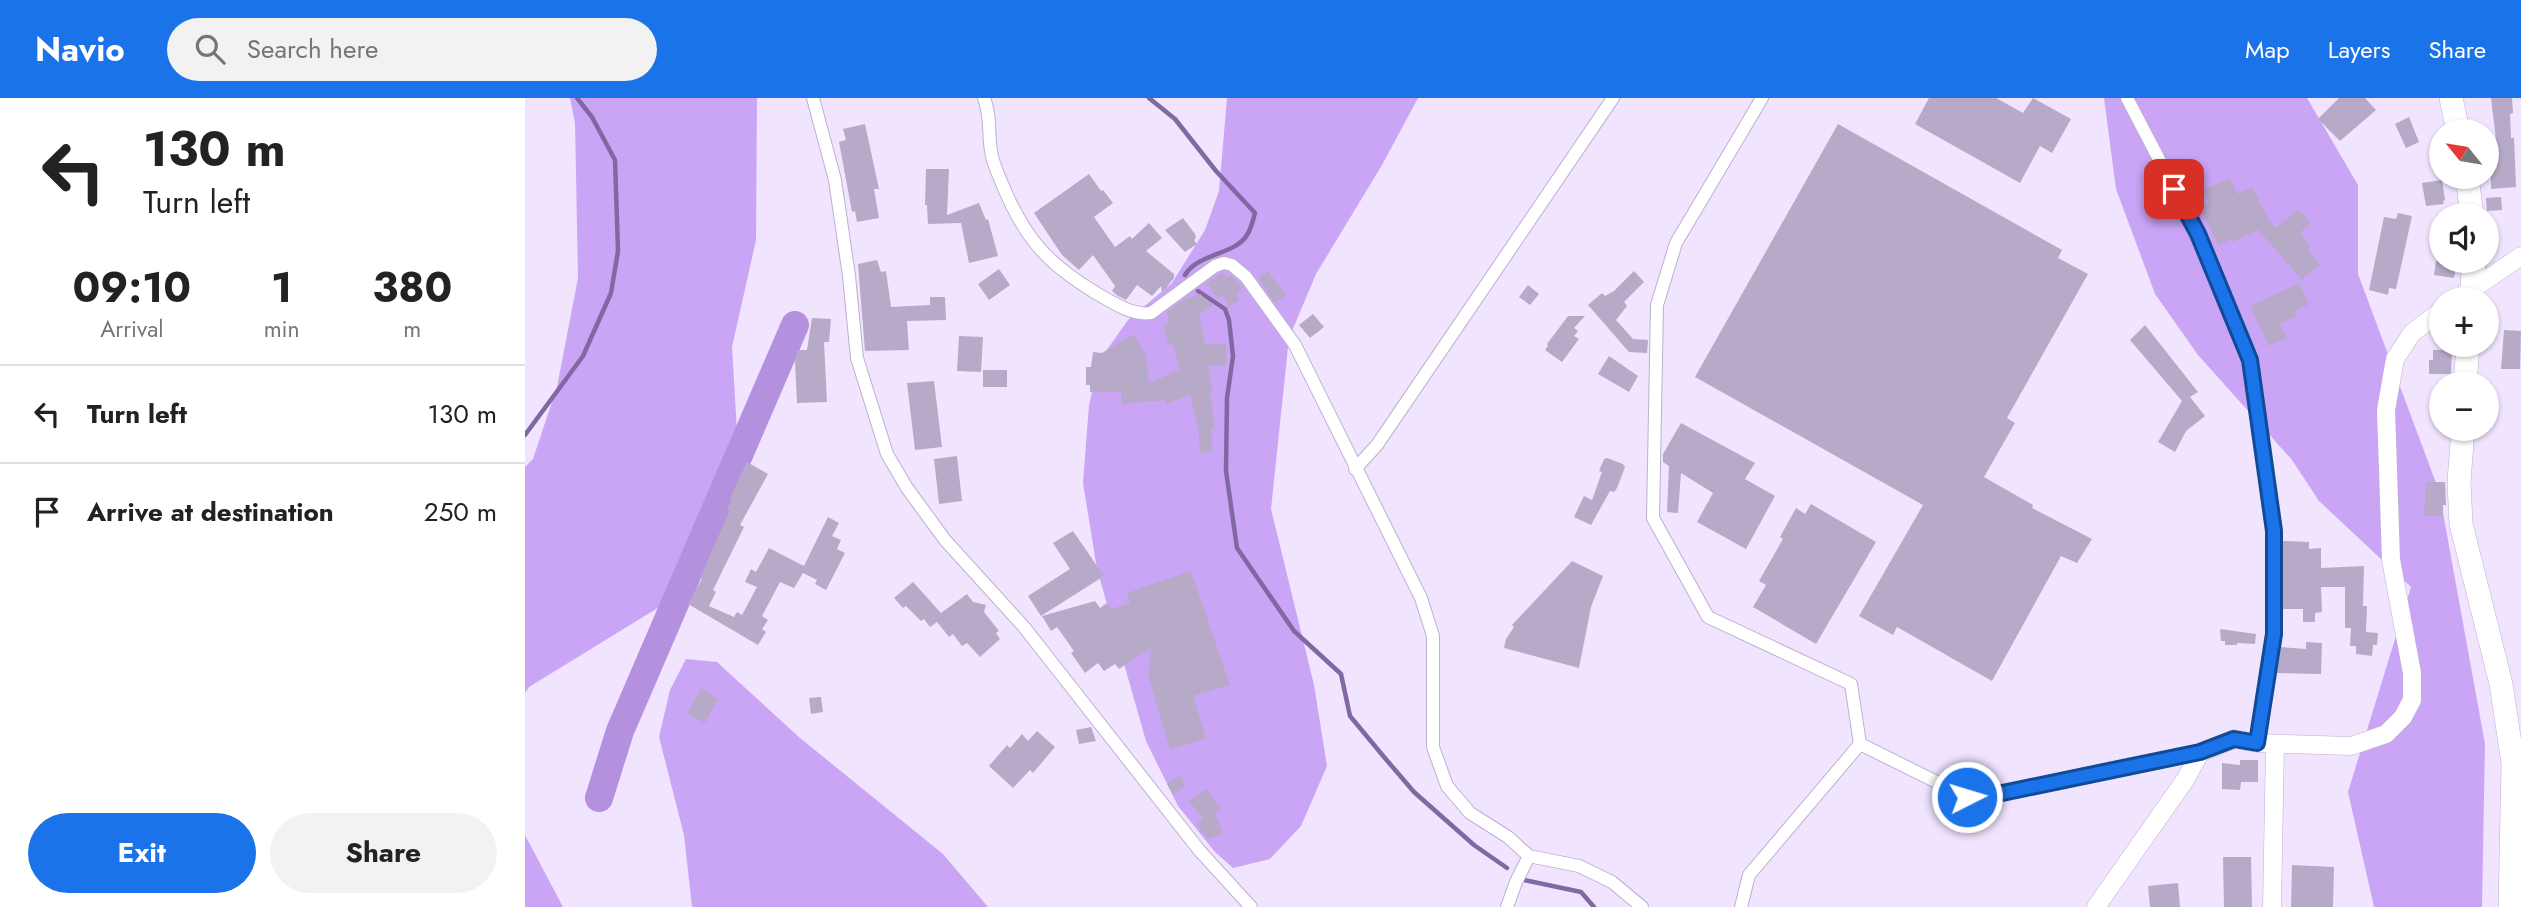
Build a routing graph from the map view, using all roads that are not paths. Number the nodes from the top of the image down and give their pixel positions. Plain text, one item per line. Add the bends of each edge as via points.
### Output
1 (813, 98) edge
2 (984, 98) edge
3 (1613, 98) edge
4 (1762, 98) edge
5 (2127, 98) edge
6 (2451, 98) edge
7 (2455, 119) edge
8 (2521, 256) edge
9 (2479, 287) edge
10 (2429, 320) edge
11 (2462, 441) edge
12 (1355, 469) junction
13 (2257, 743) junction
14 (1860, 744) junction
15 (2275, 744) junction
16 (2200, 752) junction
17 (1529, 856) junction
18 (1251, 907) edge
19 (1507, 907) edge
20 (1641, 907) edge
21 (1741, 907) edge
22 (2096, 907) edge
23 (2272, 907) edge
24 (2510, 907) edge

1 - 18 street via 835,180 857,358 887,454 945,540 1024,627 1199,850
2 - 12 street via 990,114 992,159 1016,217 1035,246 1070,277 1118,306 1144,314 1215,266 1232,265 1246,277 1295,345
3 - 12 street via 1377,445
4 - 14 street via 1676,243 1657,304 1653,518 1708,617 1851,684
5 - 13 street via 2198,234 2250,360 2274,531 2274,634
6 - 7 highway
8 - 9 street
10 - 15 street via 2412,333 2395,359 2386,410 2391,560 2412,673 2411,699 2403,717 2386,734 2351,746
11 - 24 highway via 2461,524 2501,684 2513,763
12 - 17 street via 1421,598 1433,636 1433,747 1447,786 1470,813
13 - 15 street
13 - 16 street via 2234,739
14 - 16 street via 1967,797
14 - 21 street via 1749,875
15 - 23 street
16 - 22 street
17 - 19 street
17 - 20 street via 1579,866 1612,882

